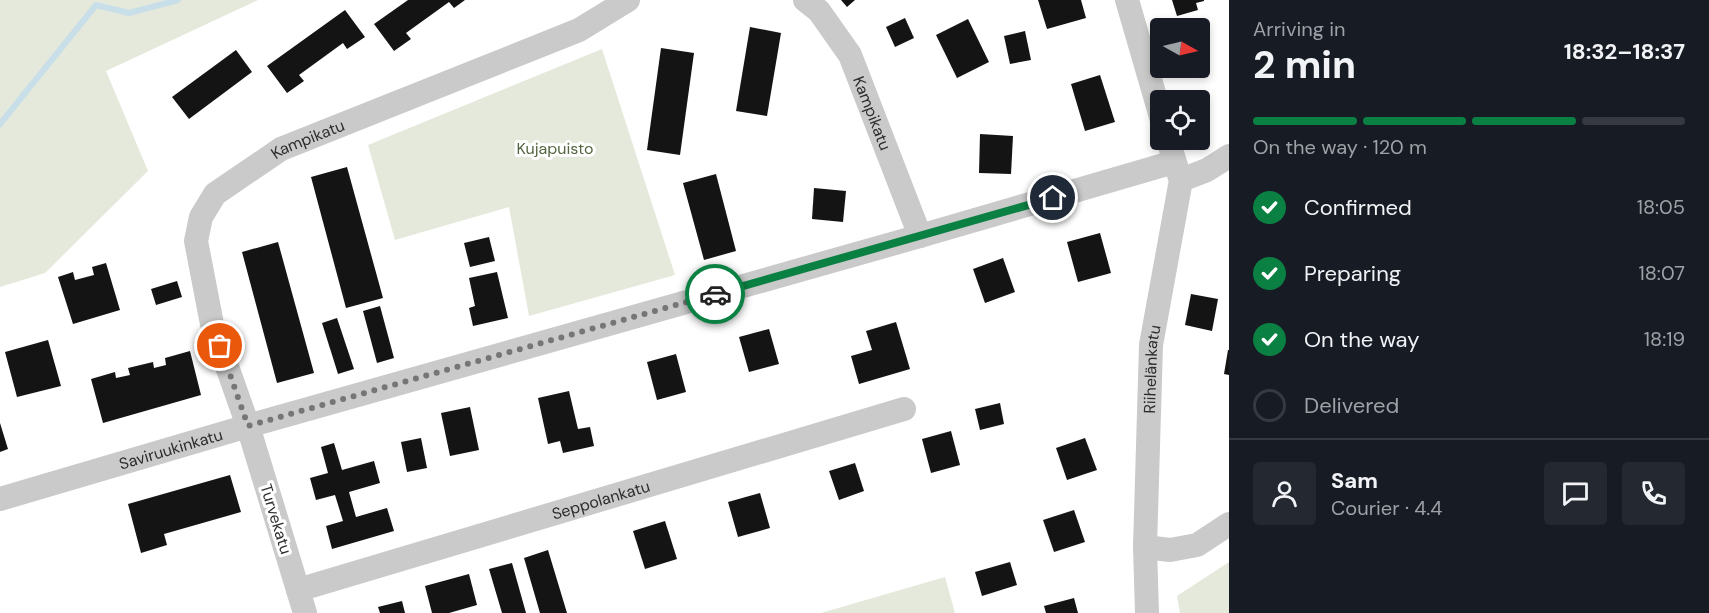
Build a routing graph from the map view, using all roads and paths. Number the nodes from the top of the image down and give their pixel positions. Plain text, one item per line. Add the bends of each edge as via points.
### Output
1 (628, 0) edge
2 (805, 0) edge
3 (1127, 0) edge
4 (1153, 90) edge
5 (1229, 156) edge
6 (1174, 160) edge
7 (921, 236) junction
8 (904, 409) dead end
9 (248, 426) junction
10 (0, 499) edge
11 (1229, 524) edge
12 (1145, 547) junction
13 (298, 590) junction
14 (305, 613) edge
15 (1147, 613) edge

1 - 9 street, Kampikatu via 579,30 281,149 215,194 201,217 196,241 212,324
2 - 7 street, Kampikatu via 819,11 850,55
3 - 4 street
5 - 6 street via 1207,170
6 - 7 street, Saviruukinkatu
6 - 12 street, Riihelänkatu via 1151,345
7 - 9 street, Saviruukinkatu
8 - 13 street, Seppolankatu
9 - 10 street, Saviruukinkatu
9 - 13 street, Turvekatu
11 - 12 street via 1197,545 1170,550
12 - 15 street, Riihelänkatu
13 - 14 street, Turvekatu

